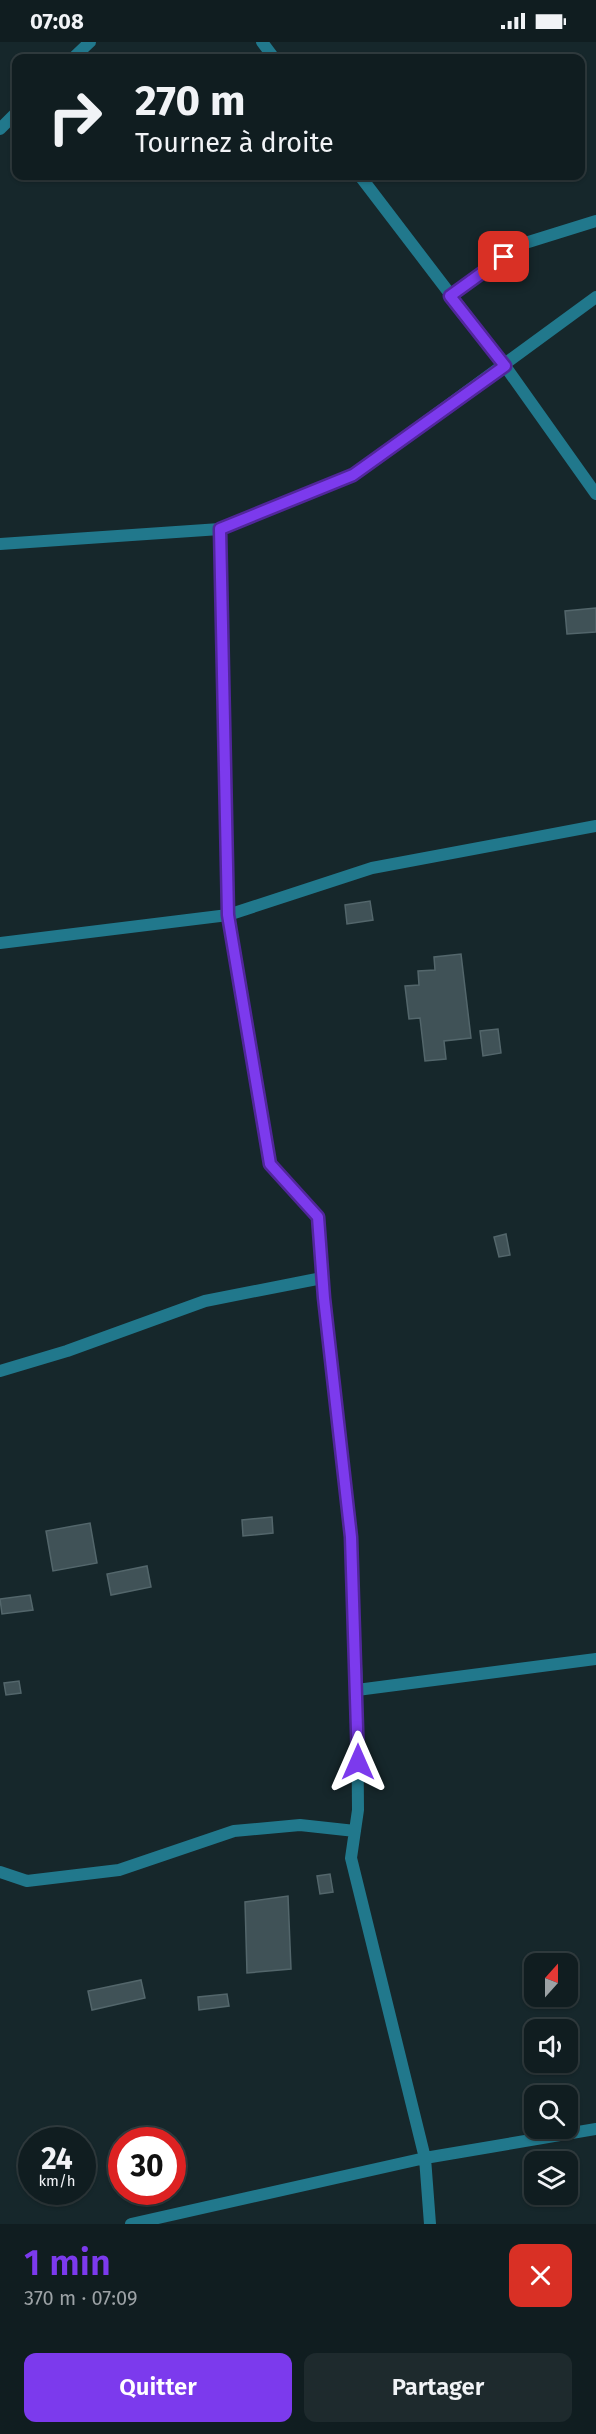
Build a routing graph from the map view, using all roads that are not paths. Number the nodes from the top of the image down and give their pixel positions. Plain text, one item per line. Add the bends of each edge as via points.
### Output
1 (90, 42) edge
2 (77, 54) edge
3 (12, 117) edge
4 (0, 129) edge
5 (363, 180) edge
6 (596, 221) edge
7 (450, 296) junction
8 (596, 297) edge
9 (505, 366) junction
10 (596, 494) edge
11 (220, 529) junction
12 (0, 544) edge
13 (596, 826) edge
14 (228, 915) junction
15 (0, 943) edge
16 (322, 1278) junction
17 (0, 1371) edge
18 (596, 1659) edge
19 (357, 1690) junction
20 (355, 1831) junction
21 (0, 1872) edge
22 (596, 2129) edge
23 (425, 2158) junction
24 (131, 2224) edge
25 (429, 2224) edge

1 - 2 street
3 - 4 street
5 - 7 street
6 - 7 street via 522,244
7 - 9 street
8 - 9 street
9 - 10 street
9 - 11 street via 353,475
11 - 12 street
11 - 14 street
13 - 14 street via 372,868
14 - 15 street
14 - 16 street via 270,1164 318,1217
16 - 17 street via 205,1301 67,1352
16 - 19 street via 351,1537
18 - 19 street
19 - 20 street
20 - 21 street via 300,1825 234,1831 119,1870 27,1881
20 - 23 street via 351,1858
22 - 23 street
23 - 24 street
23 - 25 street

